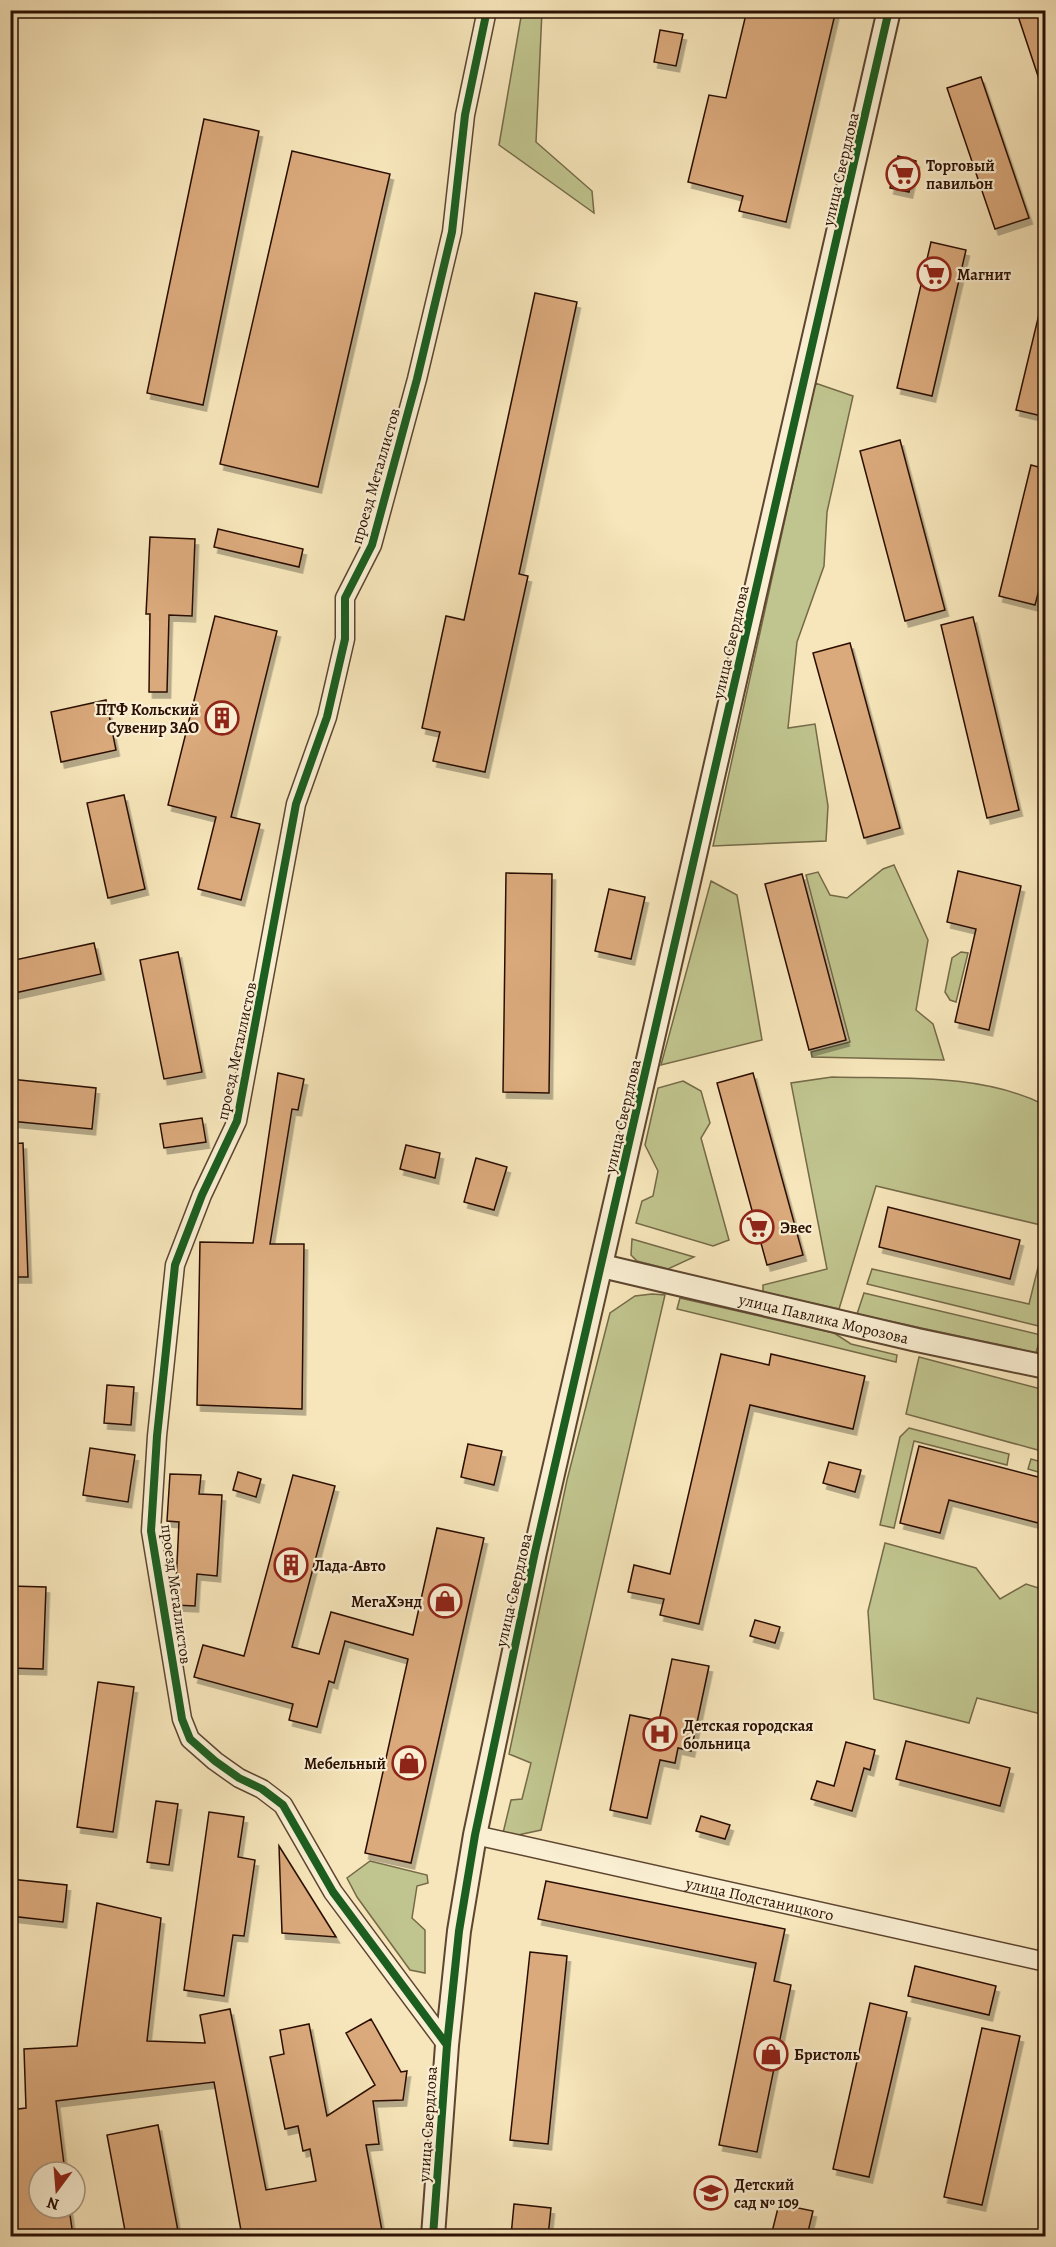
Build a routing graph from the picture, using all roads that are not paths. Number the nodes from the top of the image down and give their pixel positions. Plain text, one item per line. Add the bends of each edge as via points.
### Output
1 (487, 10) edge
2 (889, 10) edge
3 (602, 1266) junction
4 (1046, 1367) edge
5 (475, 1835) junction
6 (1046, 1962) edge
7 (447, 2045) junction
8 (433, 2236) edge

1 - 7 street, проезд Металлистов via 465,115 452,232 372,545 345,598 345,639 339,672 296,804 237,1121 175,1265 157,1436 152,1531 182,1719 190,1739 238,1778 262,1789 282,1805 333,1892
2 - 3 street, улица Свердлова
3 - 4 street, улица Павлика Морозова
3 - 5 street, улица Свердлова via 535,1552
5 - 6 street, улица Подстаницкого
5 - 7 street, улица Свердлова via 459,1931
7 - 8 street, улица Свердлова

